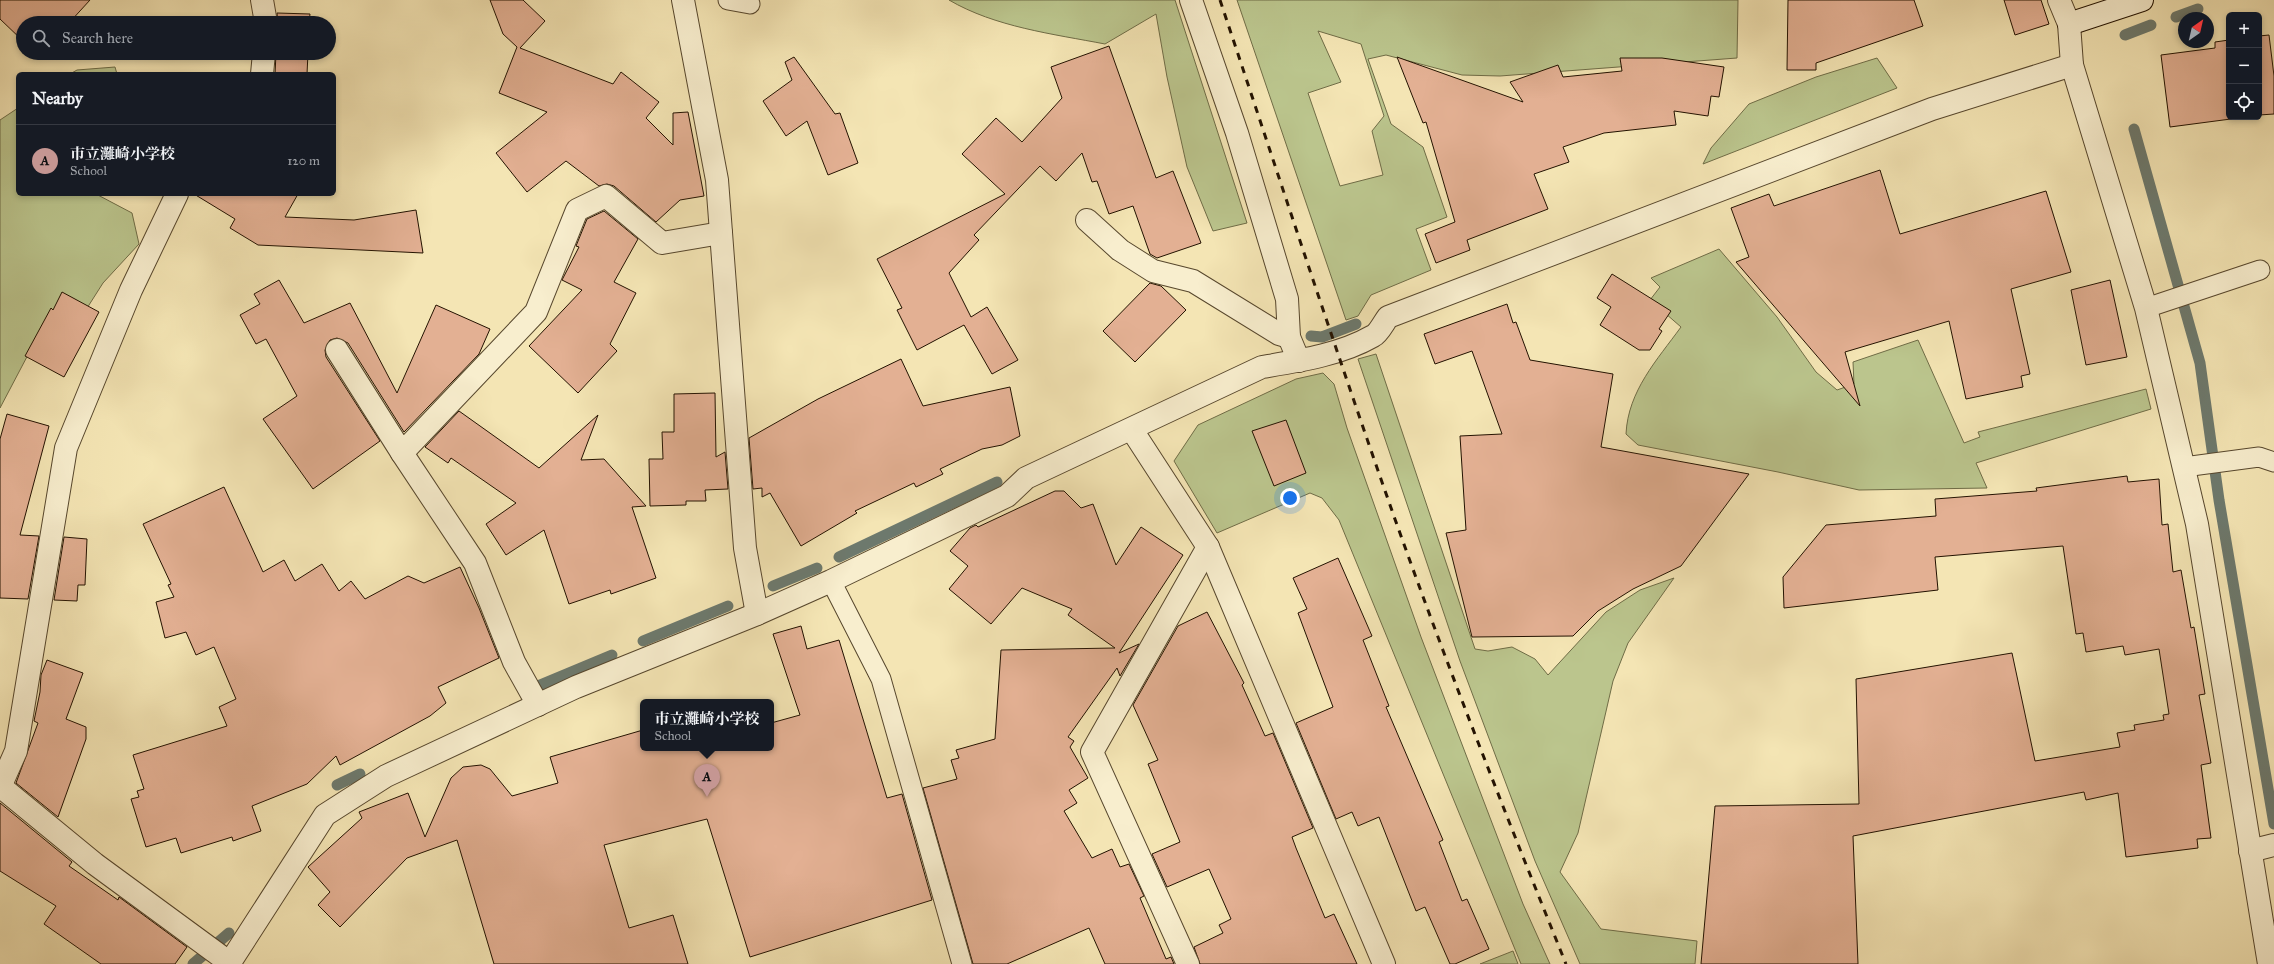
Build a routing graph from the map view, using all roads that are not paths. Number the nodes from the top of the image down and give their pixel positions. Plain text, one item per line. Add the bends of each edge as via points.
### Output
1 (262, 0) edge
2 (683, 0) edge
3 (728, 0) edge
4 (1191, 0) edge
5 (2059, 0) edge
6 (2142, 0) edge
7 (750, 4) dead end
8 (266, 16) edge
9 (2069, 24) junction
10 (263, 60) edge
11 (2072, 64) junction
12 (262, 72) edge
13 (176, 196) edge
14 (1087, 220) dead end
15 (721, 233) junction
16 (2260, 270) dead end
17 (2146, 308) junction
18 (1289, 337) junction
19 (337, 350) dead end
20 (1298, 361) junction
21 (1132, 430) junction
22 (402, 453) junction
23 (2274, 462) edge
24 (2184, 467) junction
25 (1208, 547) junction
26 (831, 581) junction
27 (757, 614) junction
28 (538, 705) junction
29 (8, 749) edge
30 (0, 787) edge
31 (2264, 848) edge
32 (220, 955) edge
33 (962, 964) edge
34 (1188, 964) edge
35 (1384, 964) edge
36 (2269, 964) edge

1 - 8 street
2 - 15 street via 717,180
3 - 7 lane
4 - 18 street via 1237,133 1287,299
5 - 9 street
6 - 9 street
9 - 11 street
10 - 12 street
11 - 17 street
11 - 20 street via 1932,109 1388,317 1374,336
13 - 29 street via 131,290 66,448
14 - 18 street via 1120,250 1153,270 1193,281 1279,334
15 - 22 street via 662,243 606,196 577,210 536,312
15 - 27 street via 745,548
16 - 17 lane
17 - 24 street
18 - 20 street
19 - 22 street
20 - 21 street via 1262,367
21 - 25 street
21 - 26 street via 1026,478 1008,496
22 - 28 street via 475,563 514,662
23 - 24 lane via 2259,456
24 - 31 street
25 - 34 street via 1092,752
25 - 35 street
26 - 27 street
26 - 33 lane via 881,679
27 - 28 street via 576,687
28 - 32 street via 386,776 325,815
29 - 30 street
30 - 32 street via 95,864
31 - 36 street

